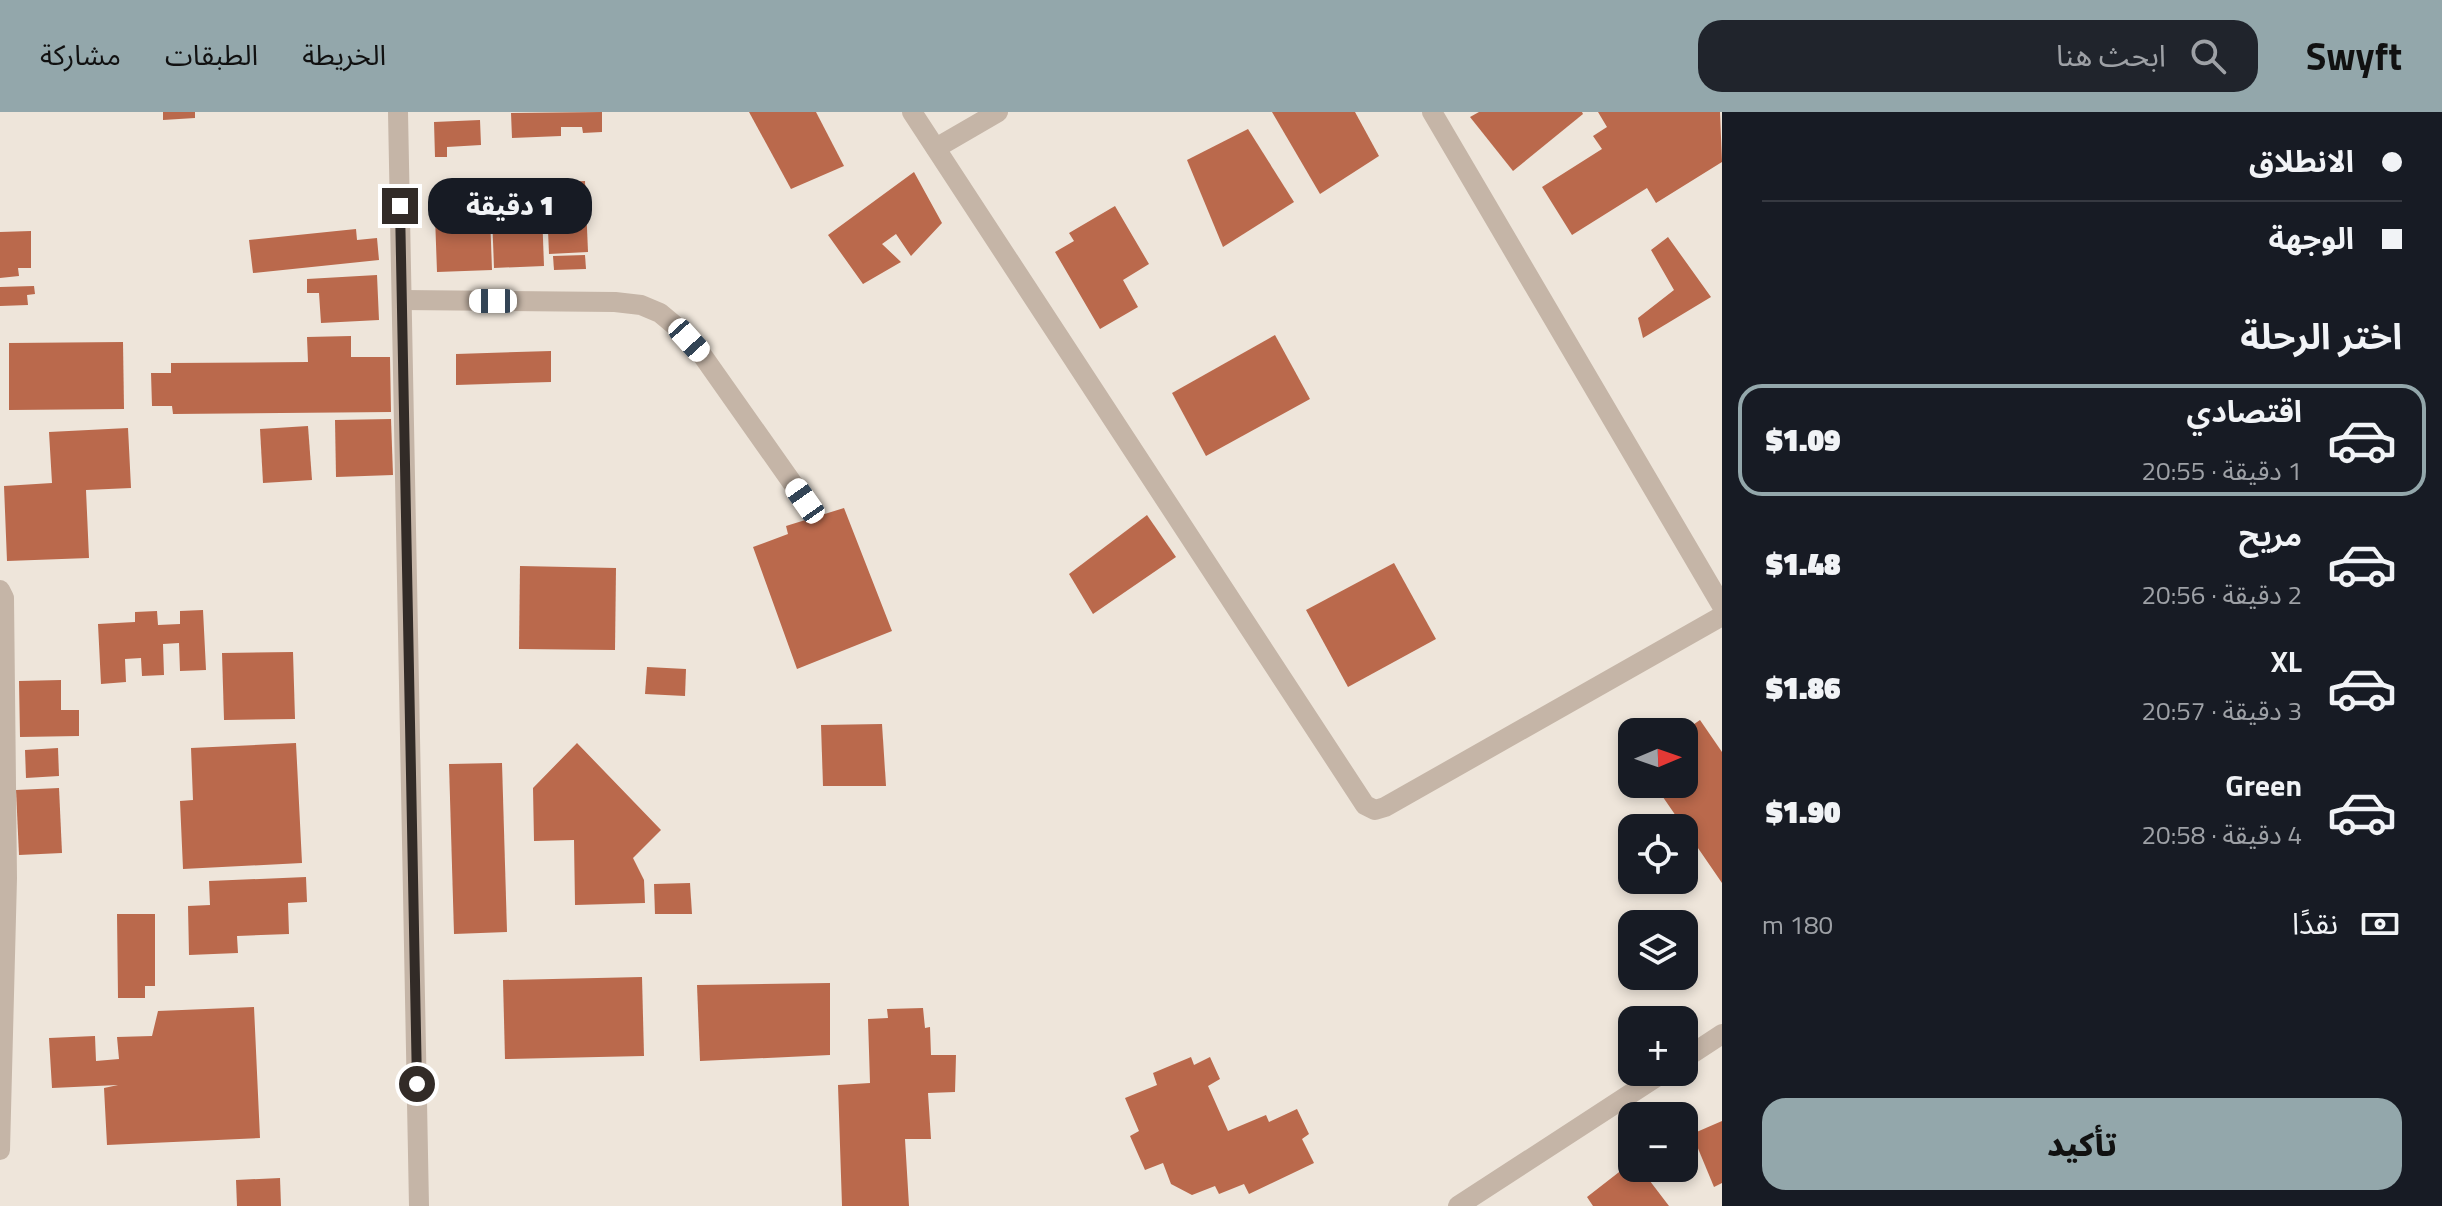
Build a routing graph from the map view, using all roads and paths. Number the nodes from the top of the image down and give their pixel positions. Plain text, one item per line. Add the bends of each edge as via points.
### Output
1 (398, 112) edge
2 (912, 112) edge
3 (998, 112) edge
4 (1432, 112) edge
5 (936, 148) junction
6 (402, 300) junction
7 (805, 501) dead end
8 (0, 590) edge
9 (1722, 606) edge
10 (1722, 616) edge
11 (1722, 1034) edge
12 (1698, 1050) edge
13 (1642, 1086) edge
14 (0, 1150) edge
15 (419, 1206) edge
16 (1458, 1206) edge

1 - 6 street
2 - 5 street
3 - 5 street
4 - 9 street
5 - 10 street via 1365,805 1385,807
6 - 7 street via 615,302 660,313 700,352
6 - 15 street
8 - 14 street via 7,878
11 - 12 street
13 - 16 street

